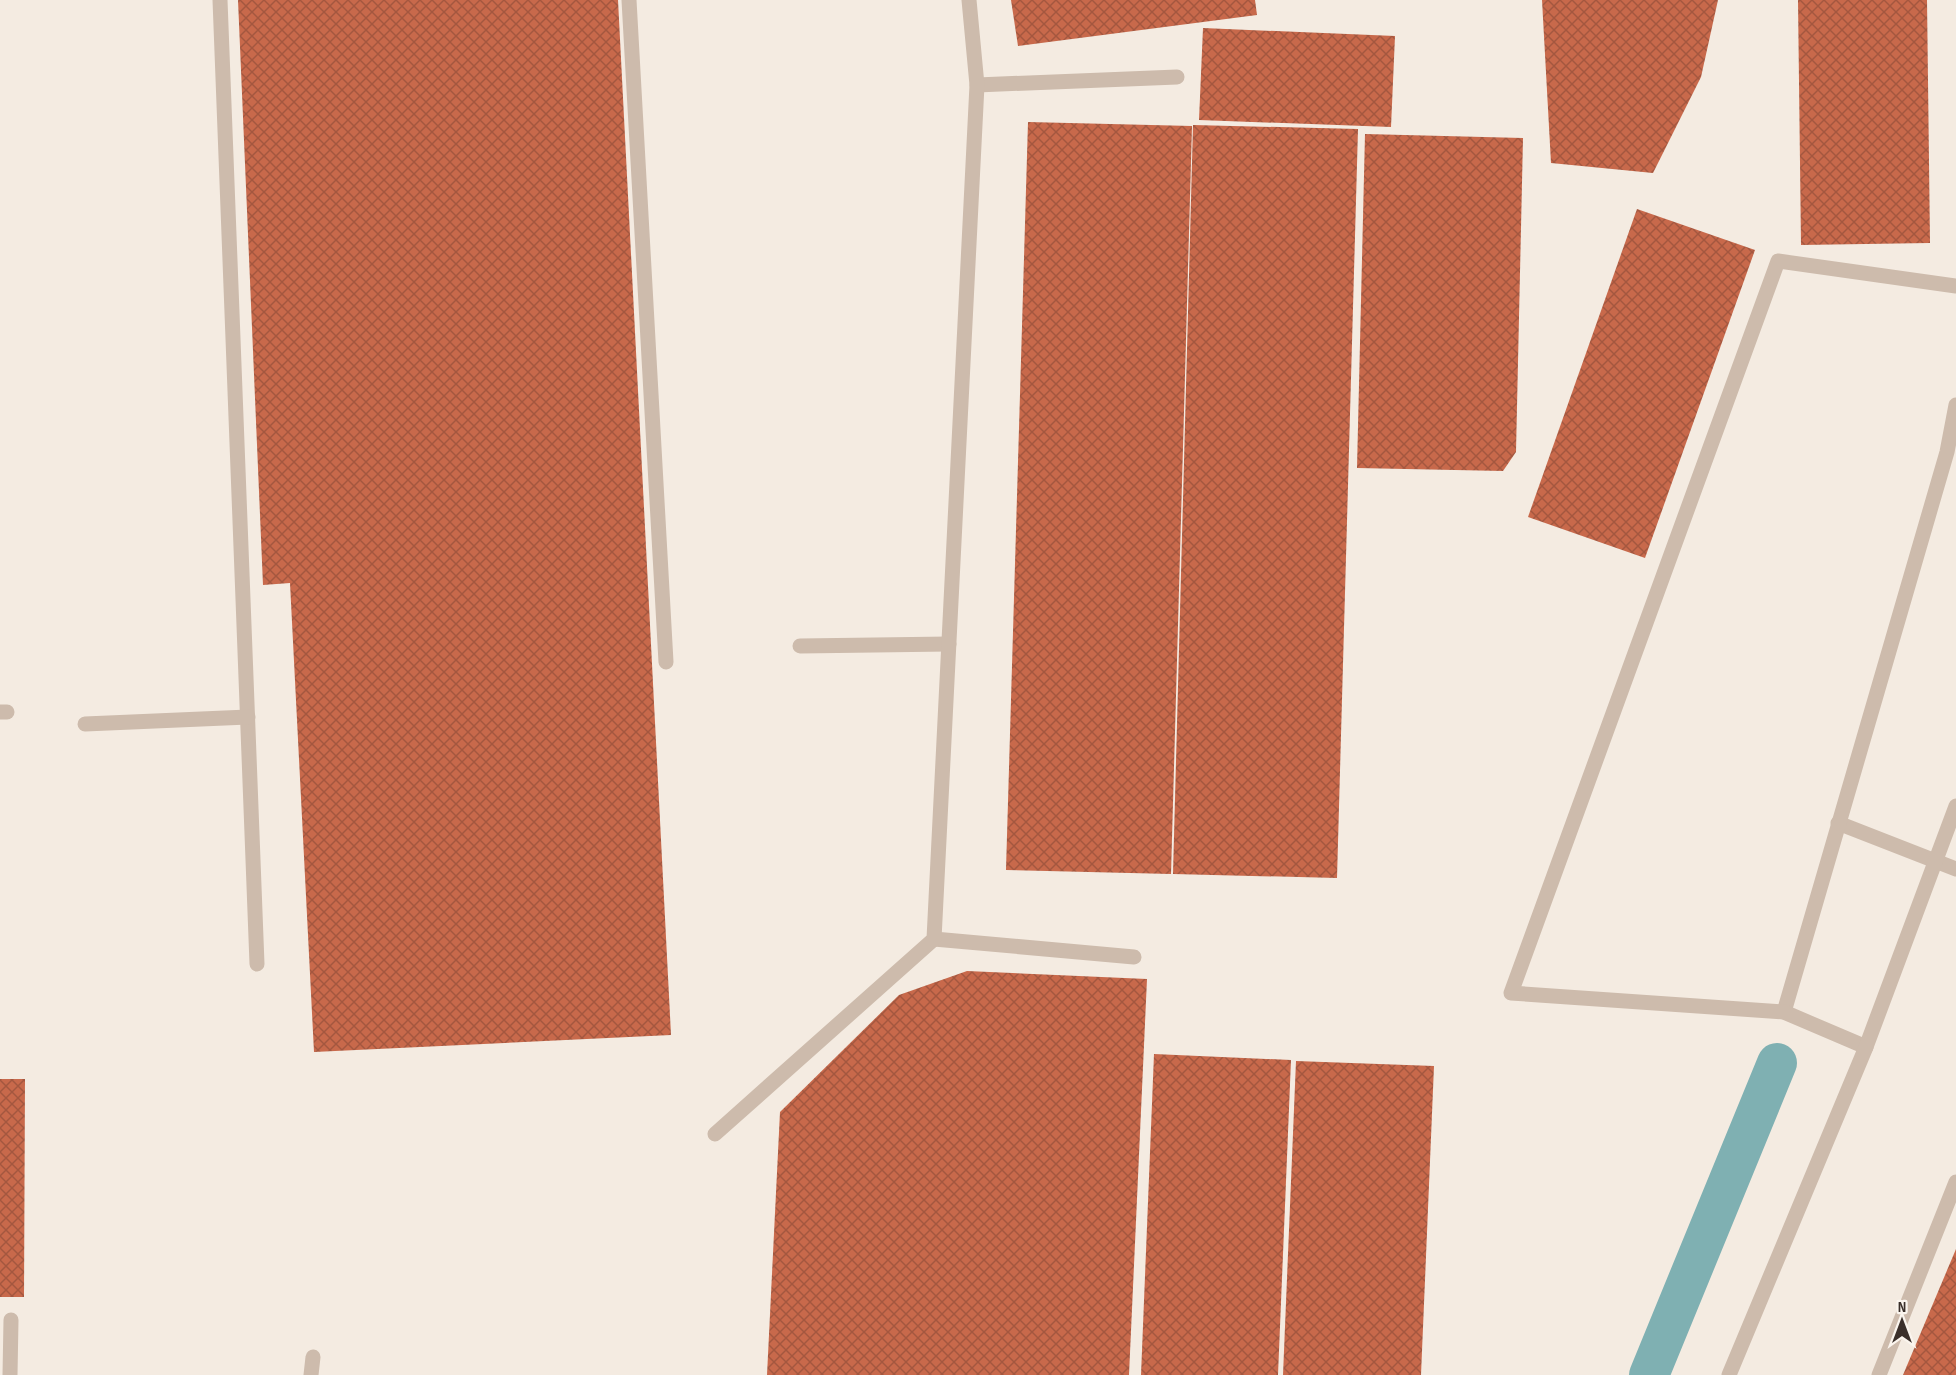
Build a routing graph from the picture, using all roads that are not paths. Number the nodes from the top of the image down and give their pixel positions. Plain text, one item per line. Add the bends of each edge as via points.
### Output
1 (220, 0) edge
2 (628, 0) edge
3 (969, 0) edge
4 (1177, 77) dead end
5 (977, 85) junction
6 (1956, 286) edge
7 (1956, 405) edge
8 (949, 644) junction
9 (800, 646) dead end
10 (666, 662) dead end
11 (248, 717) junction
12 (86, 724) dead end
13 (1956, 806) edge
14 (1838, 823) junction
15 (1935, 861) junction
16 (1956, 869) edge
17 (934, 939) junction
18 (1134, 957) dead end
19 (257, 964) dead end
20 (1784, 1012) junction
21 (1866, 1047) junction
22 (715, 1134) dead end
23 (1956, 1182) edge
24 (11, 1320) dead end
25 (313, 1357) dead end
26 (10, 1375) edge
27 (311, 1375) edge
28 (1729, 1375) edge
29 (1879, 1375) edge

1 - 11 street
2 - 10 street
3 - 5 street
4 - 5 street
5 - 8 street
6 - 20 street via 1778,261 1511,993
7 - 14 street via 1947,452
8 - 9 street
8 - 17 street
11 - 12 street
11 - 19 street
13 - 15 street
14 - 15 street
14 - 20 street
15 - 16 street
15 - 21 street
17 - 18 street
17 - 22 street
20 - 21 street
21 - 28 street
23 - 29 street
24 - 26 street
25 - 27 street

